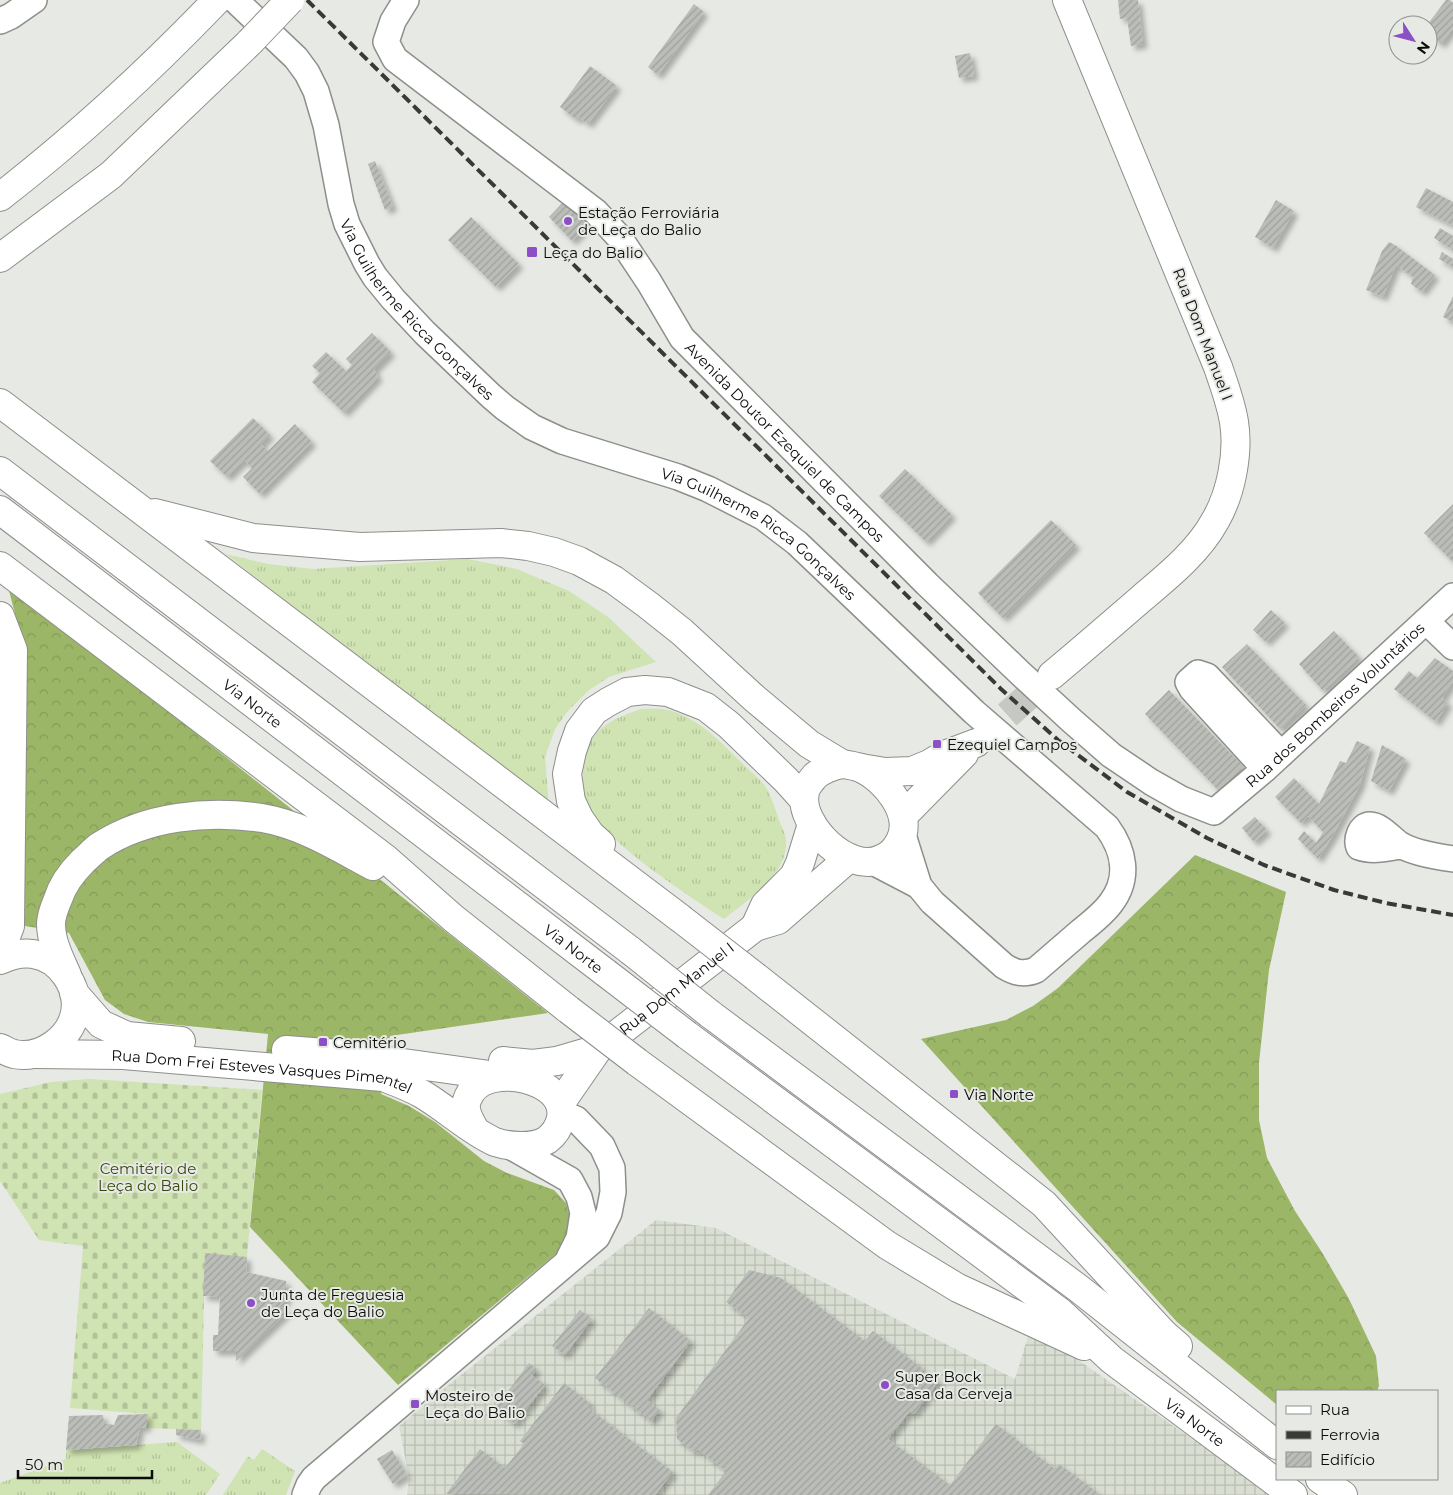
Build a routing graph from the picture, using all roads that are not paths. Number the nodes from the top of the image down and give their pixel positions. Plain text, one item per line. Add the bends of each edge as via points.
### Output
1 (34, 0) edge
2 (234, 0) edge
3 (290, 0) edge
4 (406, 0) edge
5 (1067, 0) edge
6 (212, 6) edge
7 (0, 20) edge
8 (0, 197) edge
9 (0, 258) edge
10 (0, 403) edge
11 (0, 471) edge
12 (0, 510) edge
13 (144, 510) junction
14 (0, 566) edge
15 (1453, 596) edge
16 (0, 616) edge
17 (1426, 621) junction
18 (1453, 647) edge
19 (1052, 675) tunnel mouth
20 (852, 766) junction
21 (808, 812) junction
22 (1214, 812) joint
23 (903, 825) junction
24 (1402, 846) dead end
25 (1453, 859) edge
26 (861, 860) junction
27 (919, 886) junction
28 (453, 918) junction
29 (680, 918) junction
30 (755, 927) junction
31 (0, 952) edge
32 (0, 960) edge
33 (70, 984) junction
34 (590, 1051) junction
35 (12, 1053) edge
36 (340, 1054) junction
37 (509, 1077) junction
38 (561, 1109) junction
39 (476, 1130) junction
40 (508, 1146) junction
41 (565, 1265) junction
42 (1112, 1360) junction
43 (1276, 1431) edge
44 (1276, 1444) edge
45 (1321, 1480) edge
46 (305, 1495) edge
47 (1293, 1495) edge
48 (1343, 1495) edge

1 - 7 street
2 - 27 street, Via Guilherme Ricca Gonçalves via 296,58 307,73 326,125 347,224 375,277 425,333 490,396 532,426 562,441 678,477 763,517 797,542 974,712 1106,827 1122,858 1120,885 1111,903 1036,970 1028,973 1012,971 1004,966 932,902
3 - 9 main road, bridge via 111,175
4 - 22 street, Avenida Doutor Ezequiel de Campos via 393,21 386,42 395,59 596,212 649,282 682,338 1020,673 1111,755 1181,799
5 - 19 main road, Rua Dom Manuel I via 1218,367 1230,404 1235,440 1229,489 1206,535 1158,584
6 - 8 main road via 139,78 46,161
10 - 13 main road
11 - 44 main road, Via Norte, bridge via 710,1014 1078,1288
12 - 42 main road, Via Norte, bridge via 687,1035 1060,1312
13 - 20 main road via 253,538 360,547 501,543 554,552 579,561 614,580 682,632 809,744
13 - 29 main road
14 - 28 main road via 386,859
15 - 17 street, Rua dos Bombeiros Voluntários
16 - 31 main road via 12,650 10,926
17 - 18 street
17 - 22 street, Rua dos Bombeiros Voluntários
20 - 21 main road via 827,768 819,773 805,792
20 - 23 main road via 872,775 887,789 900,808
20 - 23 main road via 885,772 912,771 976,743
21 - 26 main road via 830,846
21 - 29 main road via 786,780 729,725 706,708 668,692 645,690 627,692 594,711 579,731 572,751 568,774 571,801 590,834 662,897
21 - 30 main road, Rua Dom Manuel I via 800,863 794,876 765,905
23 - 26 main road via 897,846 890,854 881,860
23 - 27 street
24 - 25 street
26 - 27 street
26 - 30 main road, Rua Dom Manuel I via 778,920
28 - 33 main road via 377,868 306,830 285,823 221,814 152,823 126,831 99,847 68,877 60,892 51,924 54,945
28 - 42 main road, bridge via 637,1062 887,1245 958,1288
29 - 43 main road, bridge via 1044,1204 1163,1333 1245,1398
30 - 34 main road, Rua Dom Manuel I
32 - 33 main road via 14,954 34,954 53,961
33 - 35 main road via 75,1013 67,1032 53,1046
33 - 36 main road, Rua Dom Frei Esteves Vasques Pimentel via 101,1024 127,1036
34 - 36 main road, Rua Dom Frei Esteves Vasques Pimentel via 533,1064 386,1049
34 - 37 main road, Rua Dom Manuel I via 566,1067
34 - 38 main road, Rua Dom Manuel I
35 - 39 main road, Rua Dom Frei Esteves Vasques Pimentel via 123,1055 383,1077 421,1093
36 - 37 main road, Rua Dom Frei Esteves Vasques Pimentel
37 - 38 main road via 542,1085 552,1092
37 - 39 main road via 484,1080 474,1087 466,1108
38 - 40 main road via 559,1126 553,1136 531,1146
38 - 41 street via 576,1119 602,1146 612,1168 613,1192 608,1214 597,1237
39 - 40 main road
40 - 41 street via 570,1180 579,1197 583,1212 579,1238
41 - 46 street via 314,1478
42 - 47 main road, Via Norte
45 - 48 main road

